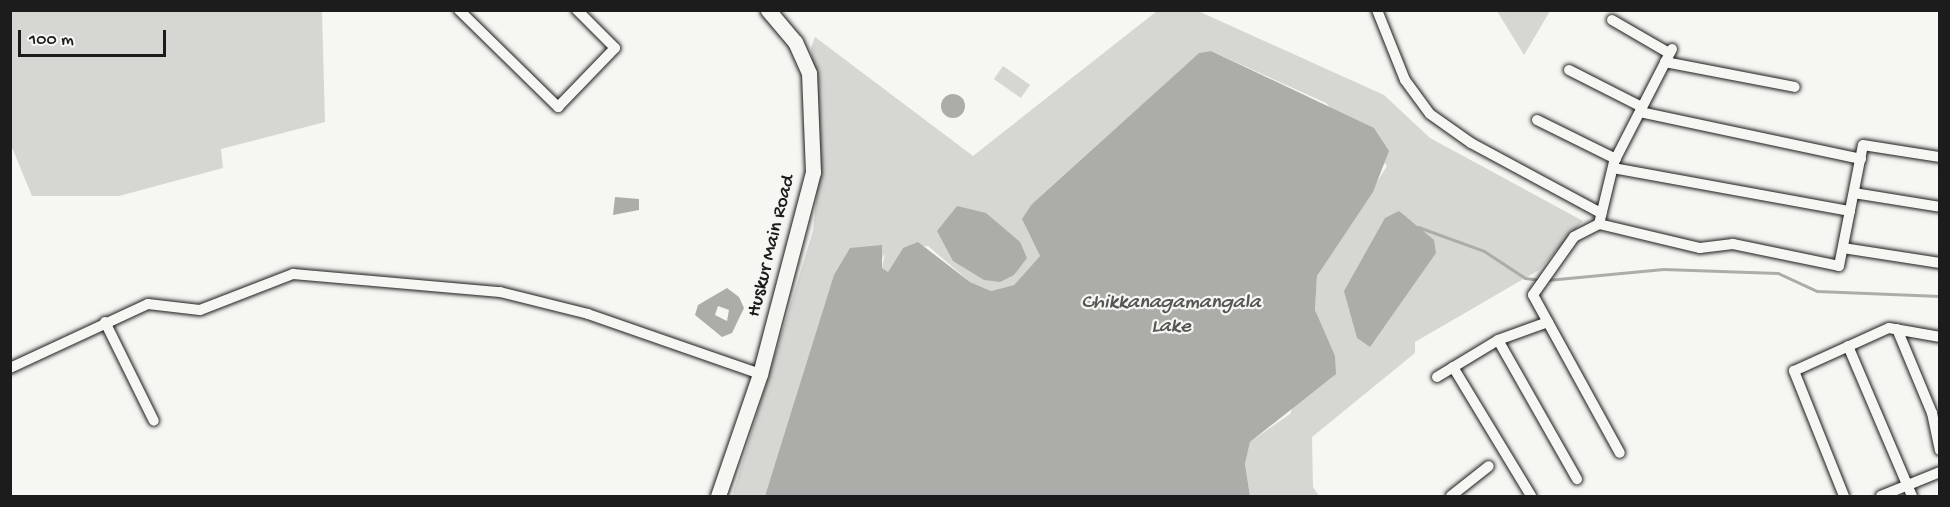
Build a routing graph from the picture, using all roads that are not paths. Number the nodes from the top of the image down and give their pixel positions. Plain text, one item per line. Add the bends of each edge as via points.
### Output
1 (459, 10) edge
2 (577, 10) edge
3 (768, 10) edge
4 (1377, 10) edge
5 (1612, 20) dead end
6 (1669, 55) junction
7 (1569, 70) dead end
8 (1795, 87) dead end
9 (1641, 110) junction
10 (1537, 120) dead end
11 (1940, 157) edge
12 (1861, 159) junction
13 (1614, 164) junction
14 (1854, 193) junction
15 (1940, 207) edge
16 (1850, 211) junction
17 (1600, 218) junction
18 (1843, 248) junction
19 (1940, 264) edge
20 (105, 322) junction
21 (1548, 322) junction
22 (1897, 329) junction
23 (1940, 337) edge
24 (1498, 340) junction
25 (1848, 346) junction
26 (1453, 367) junction
27 (10, 368) edge
28 (760, 374) junction
29 (1437, 376) dead end
30 (154, 421) dead end
31 (1940, 450) edge
32 (1620, 453) dead end
33 (1489, 466) dead end
34 (1940, 472) edge
35 (1577, 479) dead end
36 (1910, 491) edge
37 (718, 496) edge
38 (1451, 496) edge
39 (1531, 496) edge
40 (1844, 496) edge
41 (1881, 496) edge

1 - 2 street via 558,107 615,48
3 - 28 main road, Huskur Main Road via 795,42 809,73 813,172
4 - 17 street via 1405,80 1430,114 1471,143
5 - 6 street
6 - 8 street
6 - 9 street
7 - 9 street
9 - 12 street
9 - 13 street
10 - 13 street
11 - 12 street via 1863,145
12 - 14 street
13 - 16 street via 1755,198 1757,192
13 - 17 street
14 - 15 street
14 - 16 street
16 - 18 street
17 - 18 street via 1700,248 1733,244 1839,266
17 - 21 street via 1574,237 1533,295
18 - 19 street
20 - 27 street
20 - 28 street via 148,304 200,310 293,274 500,292 588,314
20 - 30 street
21 - 24 street
21 - 32 street
22 - 23 street
22 - 25 street
22 - 31 street via 1932,413
24 - 26 street
24 - 35 street
25 - 36 street
25 - 40 street via 1800,366 1793,375
26 - 29 street
26 - 39 street
28 - 37 main road, Huskur Main Road
33 - 38 street
34 - 36 street
36 - 41 street

